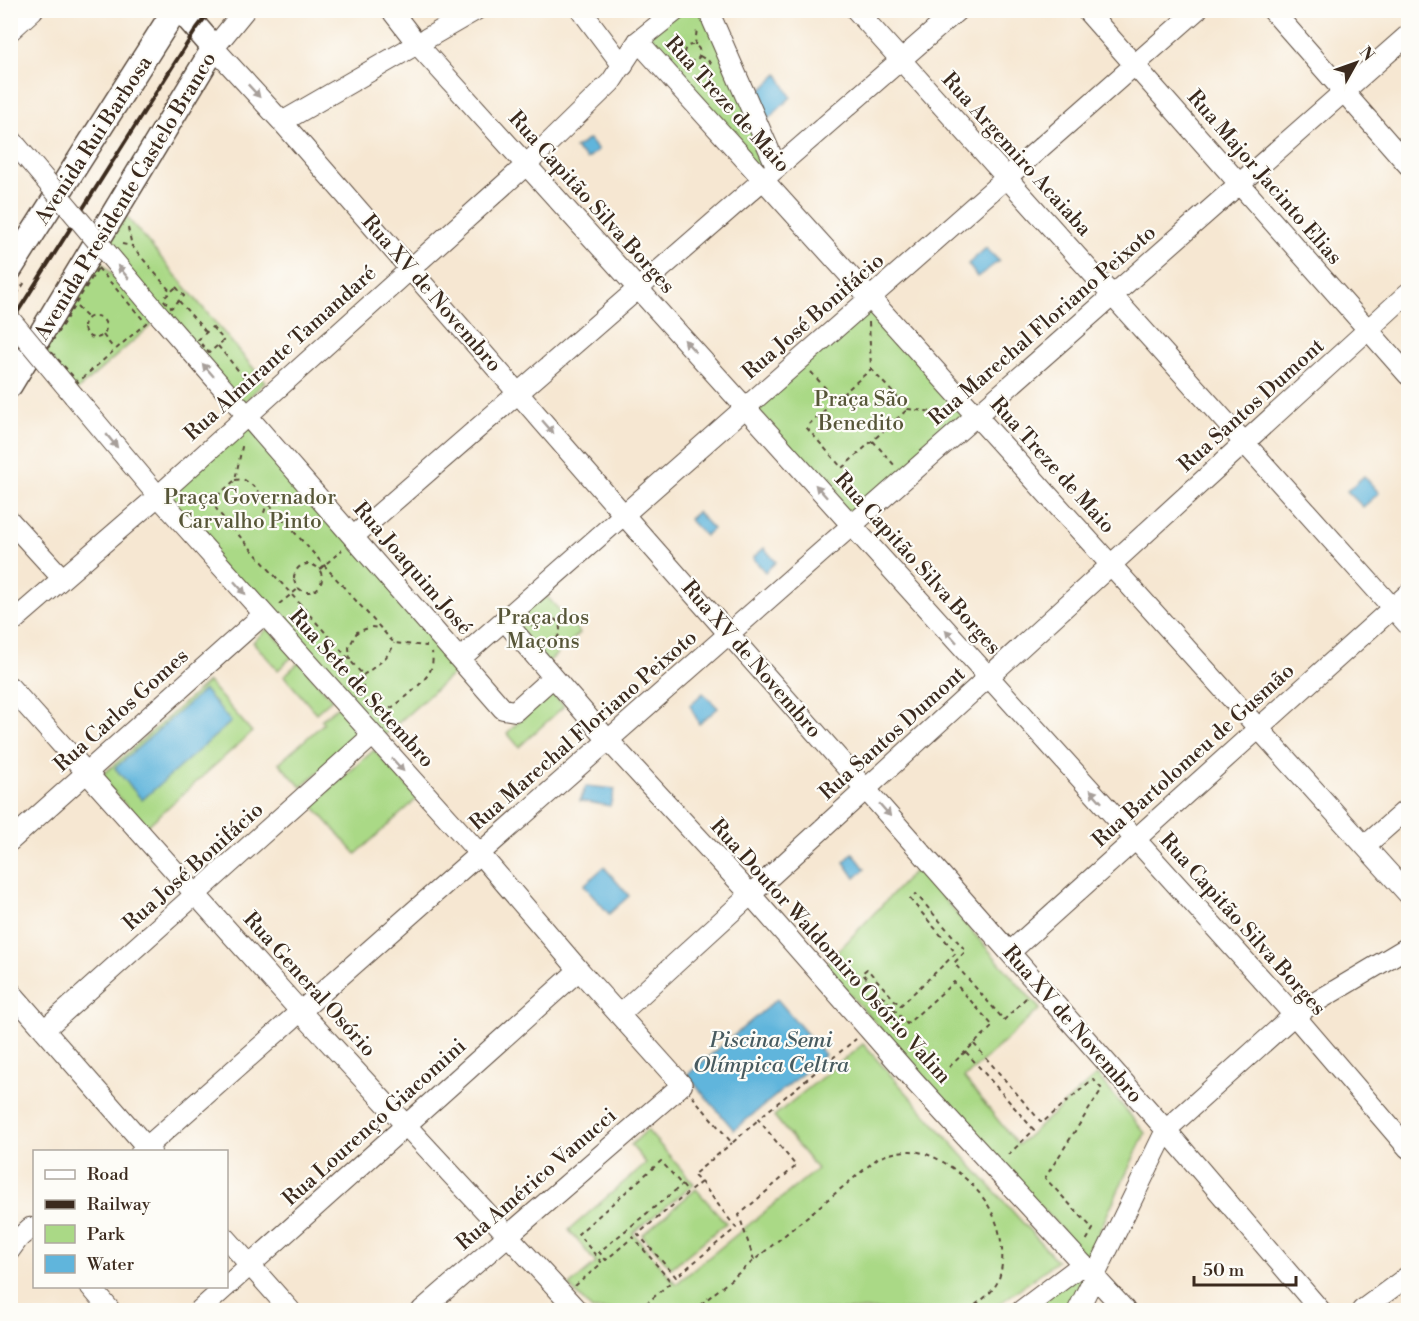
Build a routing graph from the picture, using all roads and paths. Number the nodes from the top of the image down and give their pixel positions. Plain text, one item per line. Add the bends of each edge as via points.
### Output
1 (33, 10) edge
2 (176, 10) edge
3 (181, 10) edge
4 (245, 10) edge
5 (391, 10) edge
6 (476, 10) edge
7 (581, 10) edge
8 (677, 10) edge
9 (856, 10) edge
10 (958, 10) edge
11 (1086, 10) edge
12 (1197, 10) edge
13 (1272, 10) edge
14 (704, 15) edge
15 (10, 31) edge
16 (1408, 35) edge
17 (638, 41) junction
18 (418, 45) junction
19 (695, 45) junction
20 (214, 48) junction
21 (700, 56) junction
22 (713, 57) dead end
23 (901, 60) junction
24 (622, 66) junction
25 (1135, 66) junction
26 (1343, 91) junction
27 (282, 122) junction
28 (10, 138) edge
29 (526, 165) junction
30 (1408, 165) edge
31 (770, 174) junction
32 (1007, 179) junction
33 (1239, 183) junction
34 (114, 243) dead end
35 (410, 268) junction
36 (19, 276) edge
37 (638, 289) junction
38 (171, 292) junction
39 (1408, 293) edge
40 (10, 295) edge
41 (1112, 295) junction
42 (179, 301) junction
43 (10, 304) edge
44 (75, 305) junction
45 (869, 305) junction
46 (88, 318) junction
47 (10, 319) edge
48 (1368, 330) junction
49 (206, 332) junction
50 (103, 335) junction
51 (218, 346) junction
52 (115, 350) junction
53 (807, 368) dead end
54 (871, 369) junction
55 (1408, 375) edge
56 (10, 385) edge
57 (256, 392) dead end
58 (518, 393) junction
59 (836, 400) junction
60 (745, 408) junction
61 (908, 409) junction
62 (247, 414) junction
63 (968, 415) junction
64 (244, 436) dead end
65 (873, 441) junction
66 (1245, 443) junction
67 (899, 471) dead end
68 (235, 480) junction
69 (167, 497) junction
70 (215, 498) junction
71 (266, 500) junction
72 (624, 515) junction
73 (10, 521) edge
74 (851, 525) junction
75 (234, 528) junction
76 (349, 542) junction
77 (324, 565) junction
78 (1112, 565) junction
79 (320, 569) junction
80 (62, 578) junction
81 (298, 588) junction
82 (291, 594) junction
83 (1408, 594) edge
84 (1393, 608) junction
85 (269, 611) junction
86 (504, 620) junction
87 (10, 624) edge
88 (1408, 625) edge
89 (380, 628) junction
90 (531, 631) dead end
91 (729, 633) junction
92 (393, 643) junction
93 (431, 646) junction
94 (546, 646) dead end
95 (440, 654) dead end
96 (461, 658) junction
97 (351, 661) junction
98 (363, 675) junction
99 (553, 677) junction
100 (989, 677) junction
101 (10, 687) edge
102 (363, 706) dead end
103 (370, 709) dead end
104 (1259, 728) junction
105 (372, 736) junction
106 (608, 740) junction
107 (87, 772) junction
108 (866, 790) junction
109 (1408, 808) edge
110 (1135, 840) junction
111 (10, 841) edge
112 (1365, 846) junction
113 (479, 853) junction
114 (1408, 894) edge
115 (197, 895) junction
116 (751, 895) junction
117 (1408, 947) edge
118 (1010, 952) junction
119 (579, 970) junction
120 (10, 991) edge
121 (1033, 992) dead end
122 (300, 1011) junction
123 (620, 1014) junction
124 (1294, 1015) junction
125 (44, 1030) junction
126 (862, 1034) dead end
127 (974, 1044) junction
128 (966, 1052) junction
129 (949, 1067) dead end
130 (682, 1085) junction
131 (759, 1119) junction
132 (406, 1125) junction
133 (1166, 1130) junction
134 (732, 1143) junction
135 (1408, 1148) edge
136 (146, 1150) edge
137 (1006, 1156) dead end
138 (701, 1182) junction
139 (682, 1185) junction
140 (688, 1192) junction
141 (32, 1229) edge
142 (508, 1236) junction
143 (228, 1240) edge
144 (10, 1250) edge
145 (754, 1260) junction
146 (1088, 1262) junction
147 (250, 1266) junction
148 (1408, 1276) edge
149 (228, 1286) edge
150 (574, 1287) dead end
151 (91, 1288) edge
152 (226, 1288) edge
153 (110, 1311) edge
154 (200, 1311) edge
155 (290, 1311) edge
156 (422, 1311) edge
157 (577, 1311) edge
158 (639, 1311) edge
159 (694, 1311) edge
160 (968, 1311) edge
161 (1022, 1311) edge
162 (1078, 1311) edge
163 (1125, 1311) edge
164 (1320, 1311) edge
165 (1362, 1311) edge

1 - 15 street
2 - 36 main road, Avenida Rui Barbosa
3 - 20 main road, Rua XV de Novembro
4 - 20 street, Avenida Presidente Castelo Branco
5 - 18 street, Rua Capitão Silva Borges
6 - 18 street
7 - 24 street
8 - 17 street, Rua Almirante Tamandaré
9 - 23 street, Rua Argemiro Acaiaba
10 - 23 street
11 - 25 street, Rua Major Jacinto Elias
12 - 25 street, Rua José Bonifácio
13 - 26 street
14 - 19 path
14 - 31 street, Rua Treze de Maio
16 - 26 street, Rua Marechal Floriano Peixoto
17 - 24 street, Rua Almirante Tamandaré
17 - 31 street, Rua Treze de Maio
18 - 27 street
18 - 29 street, Rua Capitão Silva Borges
19 - 21 path via 701,50
19 - 21 path via 685,48 685,56 694,61
20 -> 27 street, Rua XV de Novembro
20 - 56 main road, Avenida Presidente Castelo Branco
21 - 22 path via 717,66
23 - 31 street
23 - 32 street, Rua Argemiro Acaiaba
24 - 29 street, Rua Almirante Tamandaré via 611,82
25 - 32 street, Rua José Bonifácio
25 - 33 street, Rua Major Jacinto Elias
26 - 30 street
26 - 33 street, Rua Marechal Floriano Peixoto
27 - 35 street, Rua XV de Novembro
62 -> 28 street, Rua Joaquim José, bridge
29 - 35 street, Rua Almirante Tamandaré
29 - 37 street, Rua Capitão Silva Borges
31 - 37 street
31 - 45 street, Rua Treze de Maio
32 - 41 street, Rua Argemiro Acaiaba
32 - 45 street, Rua José Bonifácio
33 - 41 street, Rua Marechal Floriano Peixoto
33 - 48 street, Rua Major Jacinto Elias
34 - 38 path via 132,246
35 - 58 street, Rua XV de Novembro
35 - 62 street, Rua Almirante Tamandaré
36 - 40 path
36 - 43 path
37 - 58 street
60 -> 37 street, Rua Capitão Silva Borges
38 - 42 path via 176,287 184,296
38 - 42 path via 163,299 171,308
39 - 48 street, Rua Santos Dumont
41 - 63 street, Rua Marechal Floriano Peixoto
41 - 66 street, Rua Argemiro Acaiaba
42 - 49 path
44 - 46 path
44 - 52 path via 48,348 78,382
44 - 52 path via 98,268 146,323
45 - 54 path
45 - 60 street, Rua José Bonifácio
45 - 63 street, Rua Treze de Maio
46 - 50 path via 102,319 106,325
46 - 50 path via 83,327 86,335
47 -> 69 street, Rua Sete de Setembro, bridge
48 - 55 street, Rua Major Jacinto Elias
48 - 66 street, Rua Santos Dumont
49 - 51 path via 212,327 224,340
49 - 51 path via 198,340 209,353
50 - 52 path
51 - 57 path
53 - 59 path
54 - 59 path
54 - 61 path
58 -> 72 street, Rua XV de Novembro
58 - 76 street
59 - 65 path via 806,427 842,468
60 - 72 street, Rua José Bonifácio
74 -> 60 street, Rua Capitão Silva Borges
61 - 63 path
61 - 65 path
62 - 69 street, Rua Almirante Tamandaré
62 - 76 street, Rua Joaquim José
63 - 74 street, Rua Marechal Floriano Peixoto
63 - 78 street, Rua Treze de Maio
64 - 68 path
65 - 67 path
66 - 78 street, Rua Santos Dumont
66 - 84 street, Rua Argemiro Acaiaba
68 - 70 path
68 - 71 path via 248,481
69 - 70 path
69 - 80 street, Rua Almirante Tamandaré
69 -> 85 street, Rua Sete de Setembro
70 - 75 path via 215,507
71 - 75 path via 264,514 258,521 250,527
71 - 77 path
72 - 86 street, Rua José Bonifácio
72 - 91 street, Rua XV de Novembro
73 - 80 street
74 - 91 street, Rua Marechal Floriano Peixoto
100 -> 74 street, Rua Capitão Silva Borges
75 - 82 path
76 - 77 path
76 - 96 street, Rua Joaquim José
77 - 79 path
77 - 89 path
78 - 100 street, Rua Santos Dumont
78 - 104 street, Rua Treze de Maio
79 - 81 path via 323,578 317,590 308,593
79 - 81 path via 309,564 299,567 294,576
80 - 87 street, Rua Almirante Tamandaré
81 - 82 path
82 - 85 path
82 - 97 path
83 - 84 street, Rua Bartolomeu de Gusmão
84 - 88 street, Rua Argemiro Acaiaba
84 - 104 street, Rua Bartolomeu de Gusmão
85 - 105 street, Rua Sete de Setembro
85 - 107 street, Rua Carlos Gomes
86 - 96 street, Rua José Bonifácio
86 - 99 street, Rua Doutor Waldomiro Osório Valim
89 - 92 path
89 - 97 path via 357,632 349,647
90 - 94 path via 533,623 541,617 558,622 559,634
91 - 106 street, Rua Marechal Floriano Peixoto
91 - 108 street, Rua XV de Novembro
92 - 93 path
92 - 98 path via 386,657
93 - 95 path
93 - 103 path via 430,673 395,706 386,711
96 - 99 street, Rua Joaquim José via 503,709 515,711
97 - 98 path
98 - 102 path
99 - 106 street, Rua Doutor Waldomiro Osório Valim
100 - 108 street, Rua Santos Dumont
110 -> 100 street, Rua Capitão Silva Borges
101 - 107 street, Rua General Osório
104 - 110 street, Rua Bartolomeu de Gusmão
104 - 112 street, Rua Treze de Maio
105 -> 113 street, Rua Sete de Setembro
105 - 115 street, Rua José Bonifácio
106 - 113 street, Rua Marechal Floriano Peixoto
106 - 116 street, Rua Doutor Waldomiro Osório Valim
107 - 111 street, Rua Carlos Gomes
107 - 115 street, Rua General Osório
108 - 116 street, Rua Santos Dumont
108 -> 118 street, Rua XV de Novembro
109 - 112 street
110 - 118 street, Rua Bartolomeu de Gusmão
110 - 124 street, Rua Capitão Silva Borges
112 - 114 street, Rua Treze de Maio
113 - 119 street, Rua Sete de Setembro
113 - 122 street, Rua Marechal Floriano Peixoto
115 - 122 street, Rua General Osório
115 - 125 street, Rua José Bonifácio
116 - 123 street, Rua Santos Dumont
116 - 146 street, Rua Doutor Waldomiro Osório Valim via 915,1082
117 - 124 street
118 - 133 street, Rua XV de Novembro
119 - 123 street, Rua Sete de Setembro
119 - 132 street, Rua Lourenço Giacomini
120 - 125 street
121 - 127 path via 1004,1020 954,963 966,951 916,894 910,899 956,952 900,1005 867,969 862,973 907,1024 954,982 993,1026
122 - 132 street, Rua General Osório
122 - 136 street, Rua Marechal Floriano Peixoto
123 - 130 street, Rua Sete de Setembro
124 - 133 street
124 - 135 street, Rua Capitão Silva Borges
125 - 136 street
126 - 131 path
127 - 128 path
127 - 146 path via 1042,1123 1093,1079 1102,1089 1045,1178 1093,1229
128 - 129 path
128 - 137 path via 1034,1130
130 - 134 path
130 - 142 street, Rua Américo Vanucci
131 - 134 path
131 - 145 path via 796,1166 739,1215
132 - 142 street, Rua General Osório
132 - 147 street, Rua Lourenço Giacomini
133 - 146 street
133 - 164 street, Rua XV de Novembro
134 - 138 path via 693,1174
138 - 140 path
138 - 140 path via 736,1228 676,1277 638,1234
139 - 140 path
139 - 150 path via 662,1161 578,1234 602,1263
139 - 158 path via 599,1252 606,1260 633,1237 672,1282
141 - 144 street
142 - 156 street, Rua Américo Vanucci
142 - 157 street, Rua General Osório
143 - 147 street
145 - 159 path
145 - 160 path via 878,1158 897,1152 924,1154 956,1172 974,1188 988,1206 1000,1238 1003,1258 997,1282 992,1292
146 - 161 street
146 - 162 street
146 - 163 street, Rua Doutor Waldomiro Osório Valim
147 - 149 street, Rua Lourenço Giacomini
147 - 155 street
148 - 165 street
151 - 153 street
152 - 154 street, Rua Lourenço Giacomini

